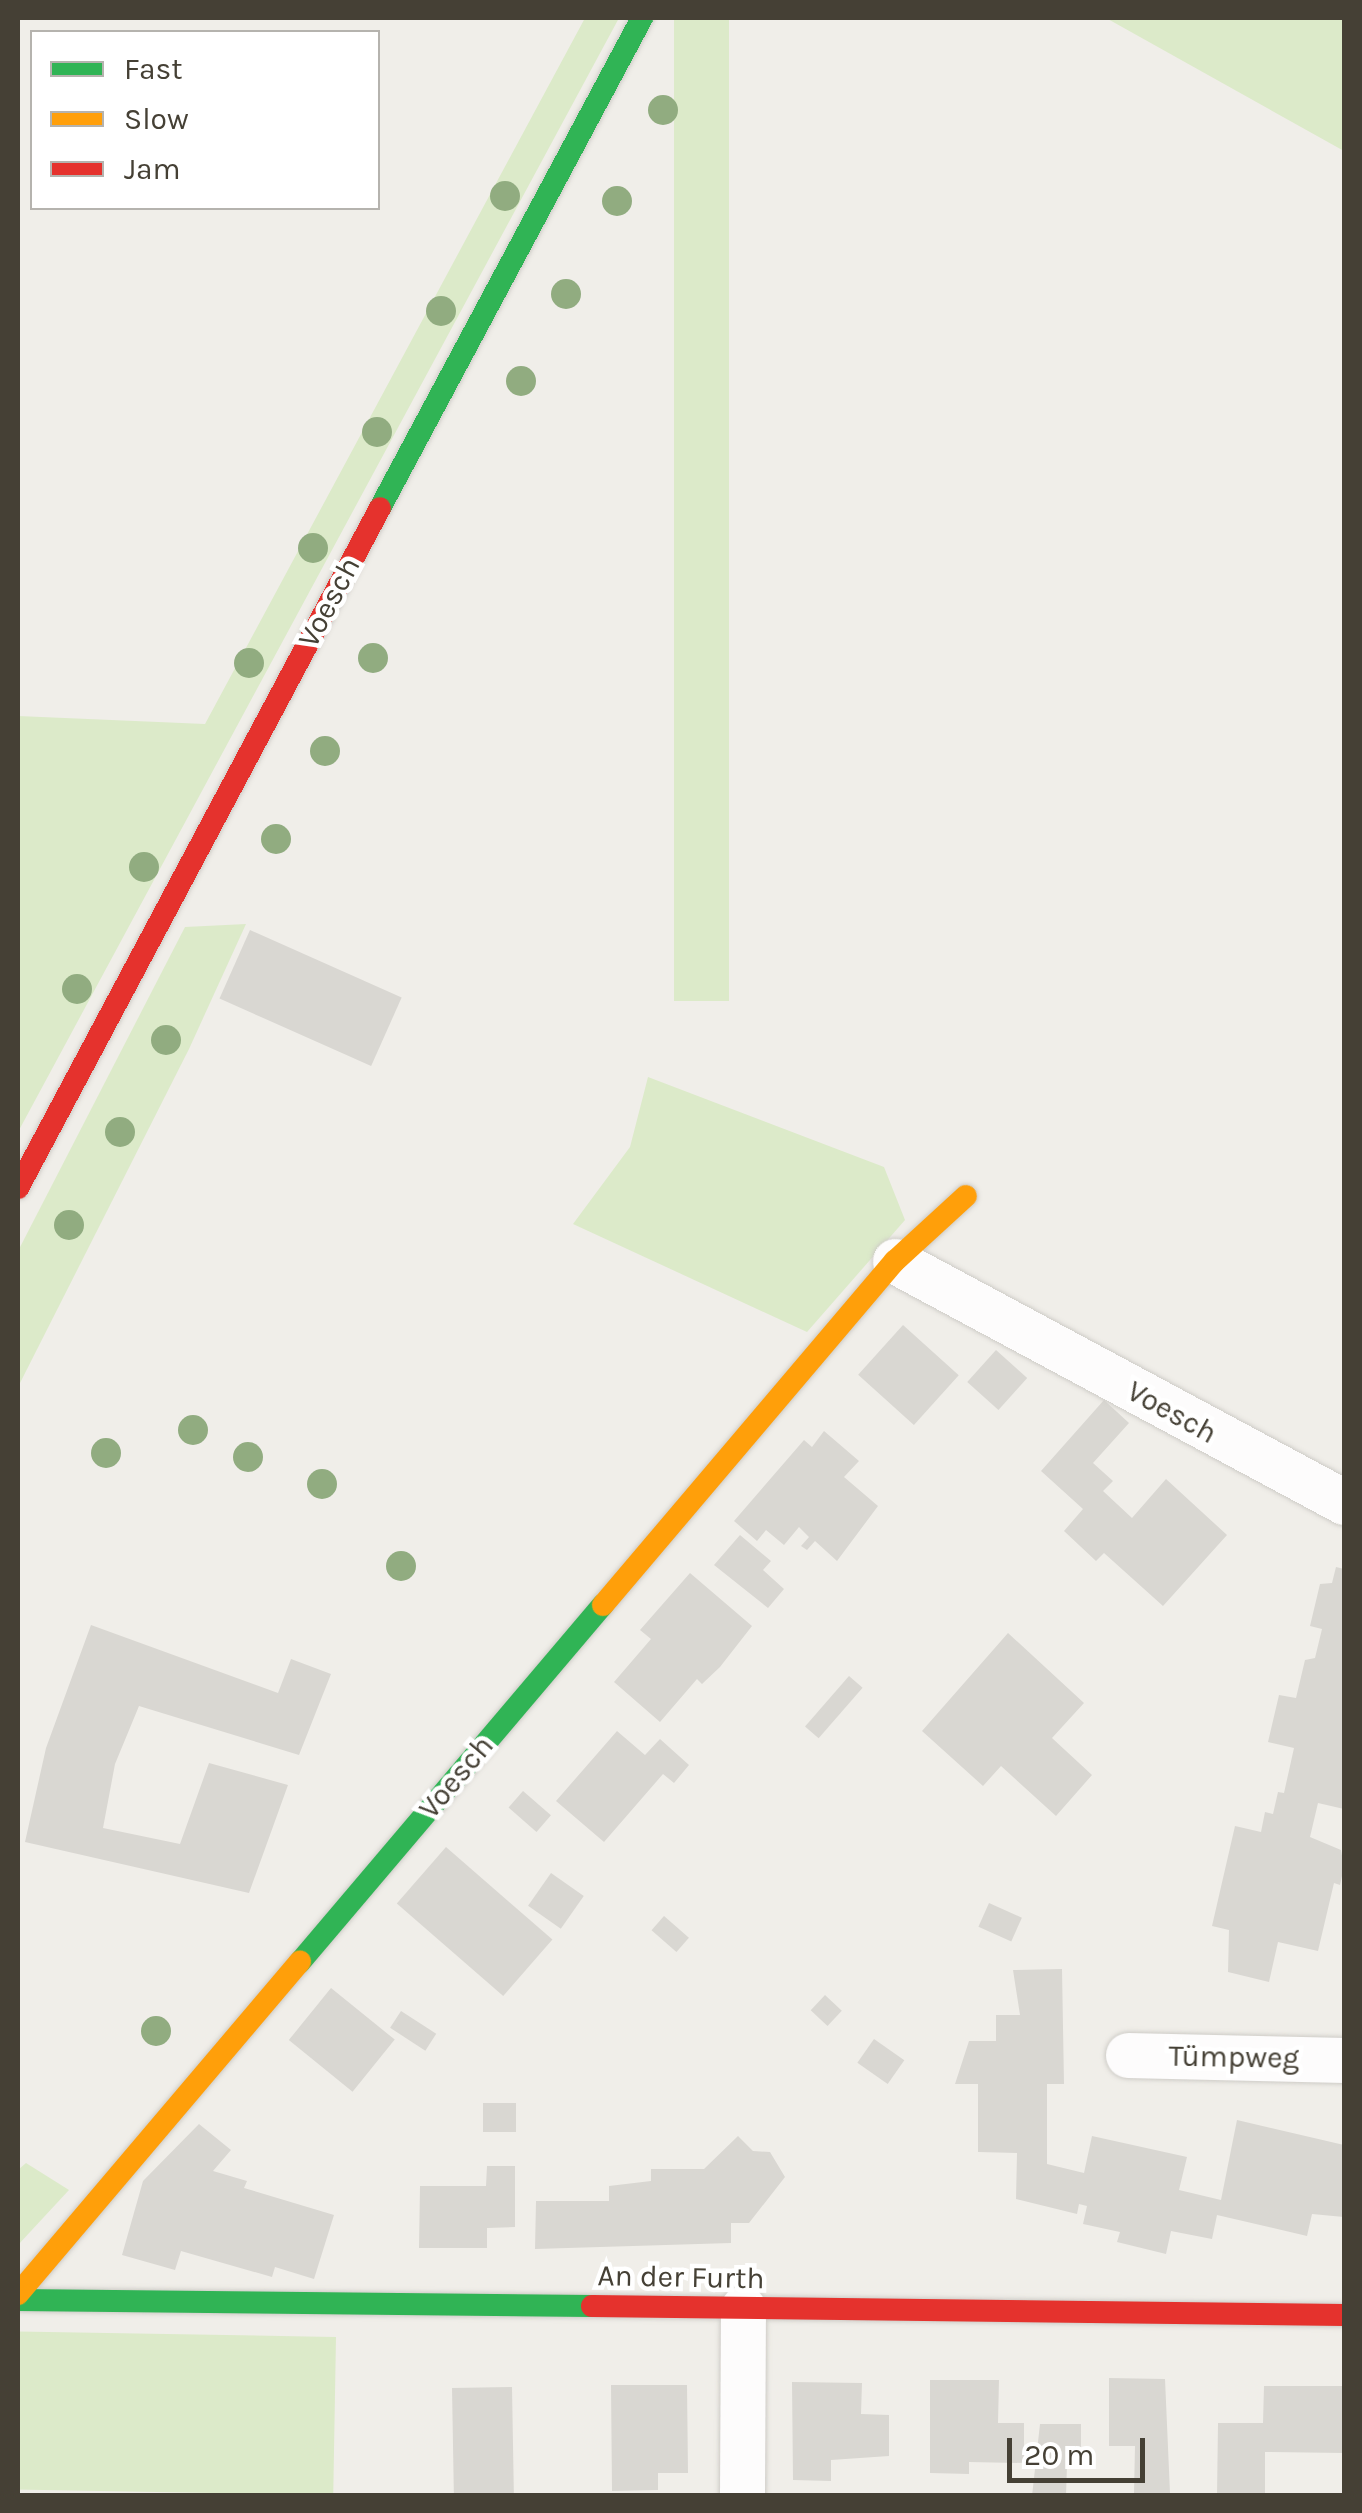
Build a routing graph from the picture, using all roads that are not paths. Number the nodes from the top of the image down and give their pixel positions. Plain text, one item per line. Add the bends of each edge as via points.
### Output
1 (642, 18) edge
2 (18, 1188) edge
3 (966, 1196) dead end
4 (895, 1261) junction
5 (1344, 1502) edge
6 (1343, 2052) edge
7 (1128, 2055) dead end
8 (18, 2297) edge
9 (742, 2308) junction
10 (1344, 2315) edge
11 (742, 2496) edge

1 - 2 street, Voesch
3 - 4 street, Voesch
4 - 5 street, Voesch
4 - 8 street, Voesch
6 - 7 street, Tümpweg
8 - 9 street, An der Furth
9 - 10 street, An der Furth
9 - 11 street

